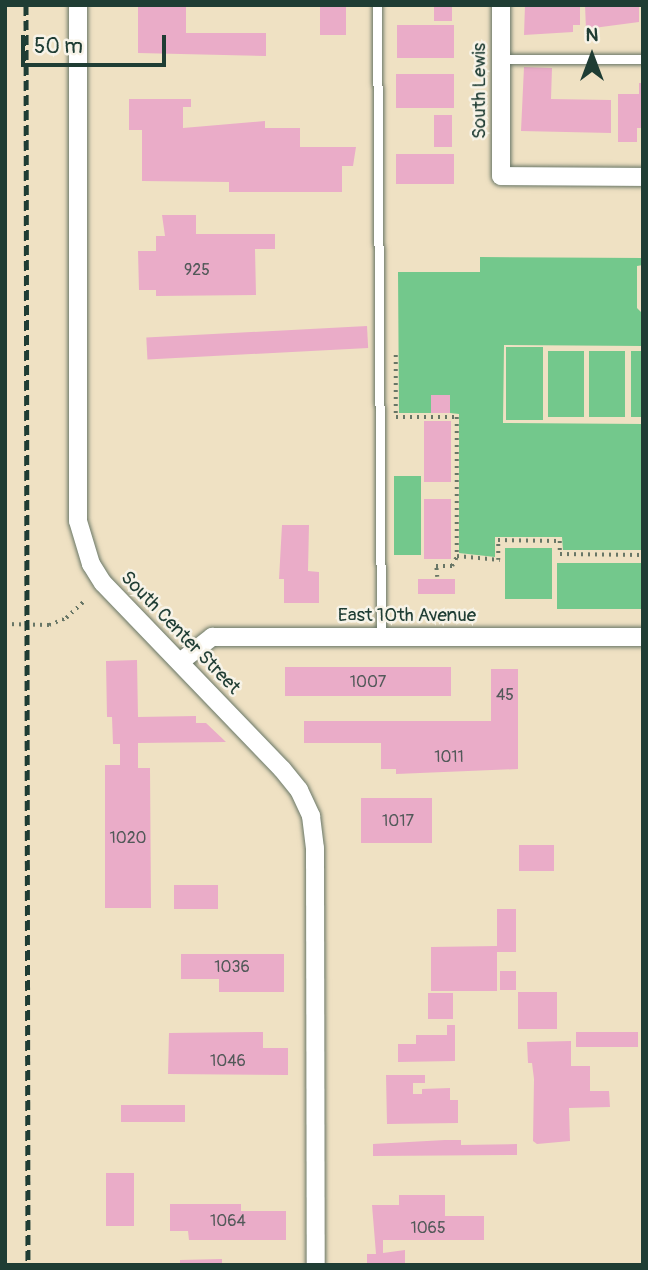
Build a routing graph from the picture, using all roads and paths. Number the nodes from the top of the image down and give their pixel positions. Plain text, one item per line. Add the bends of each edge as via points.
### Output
1 (78, 5) edge
2 (377, 5) edge
3 (501, 5) edge
4 (501, 59) junction
5 (643, 59) edge
6 (643, 177) edge
7 (396, 355) dead end
8 (457, 555) junction
9 (643, 555) edge
10 (437, 577) dead end
11 (85, 600) dead end
12 (5, 624) edge
13 (381, 638) junction
14 (643, 638) edge
15 (180, 662) junction
16 (316, 1265) edge

1 - 15 street, South Center Street via 78,521 90,564 103,583
2 - 13 lane
3 - 4 street, South Lewis
4 - 5 lane
4 - 6 street, South Lewis via 501,176
7 - 8 path via 396,417 457,417
8 - 9 path via 499,560 498,540 561,541 560,554
8 - 10 path via 452,566 436,566
11 - 12 path via 66,618 49,625
13 - 14 street, East 10th Avenue
13 - 15 street, East 10th Avenue via 212,638
15 - 16 street, South Center Street via 282,769 311,816 316,848

